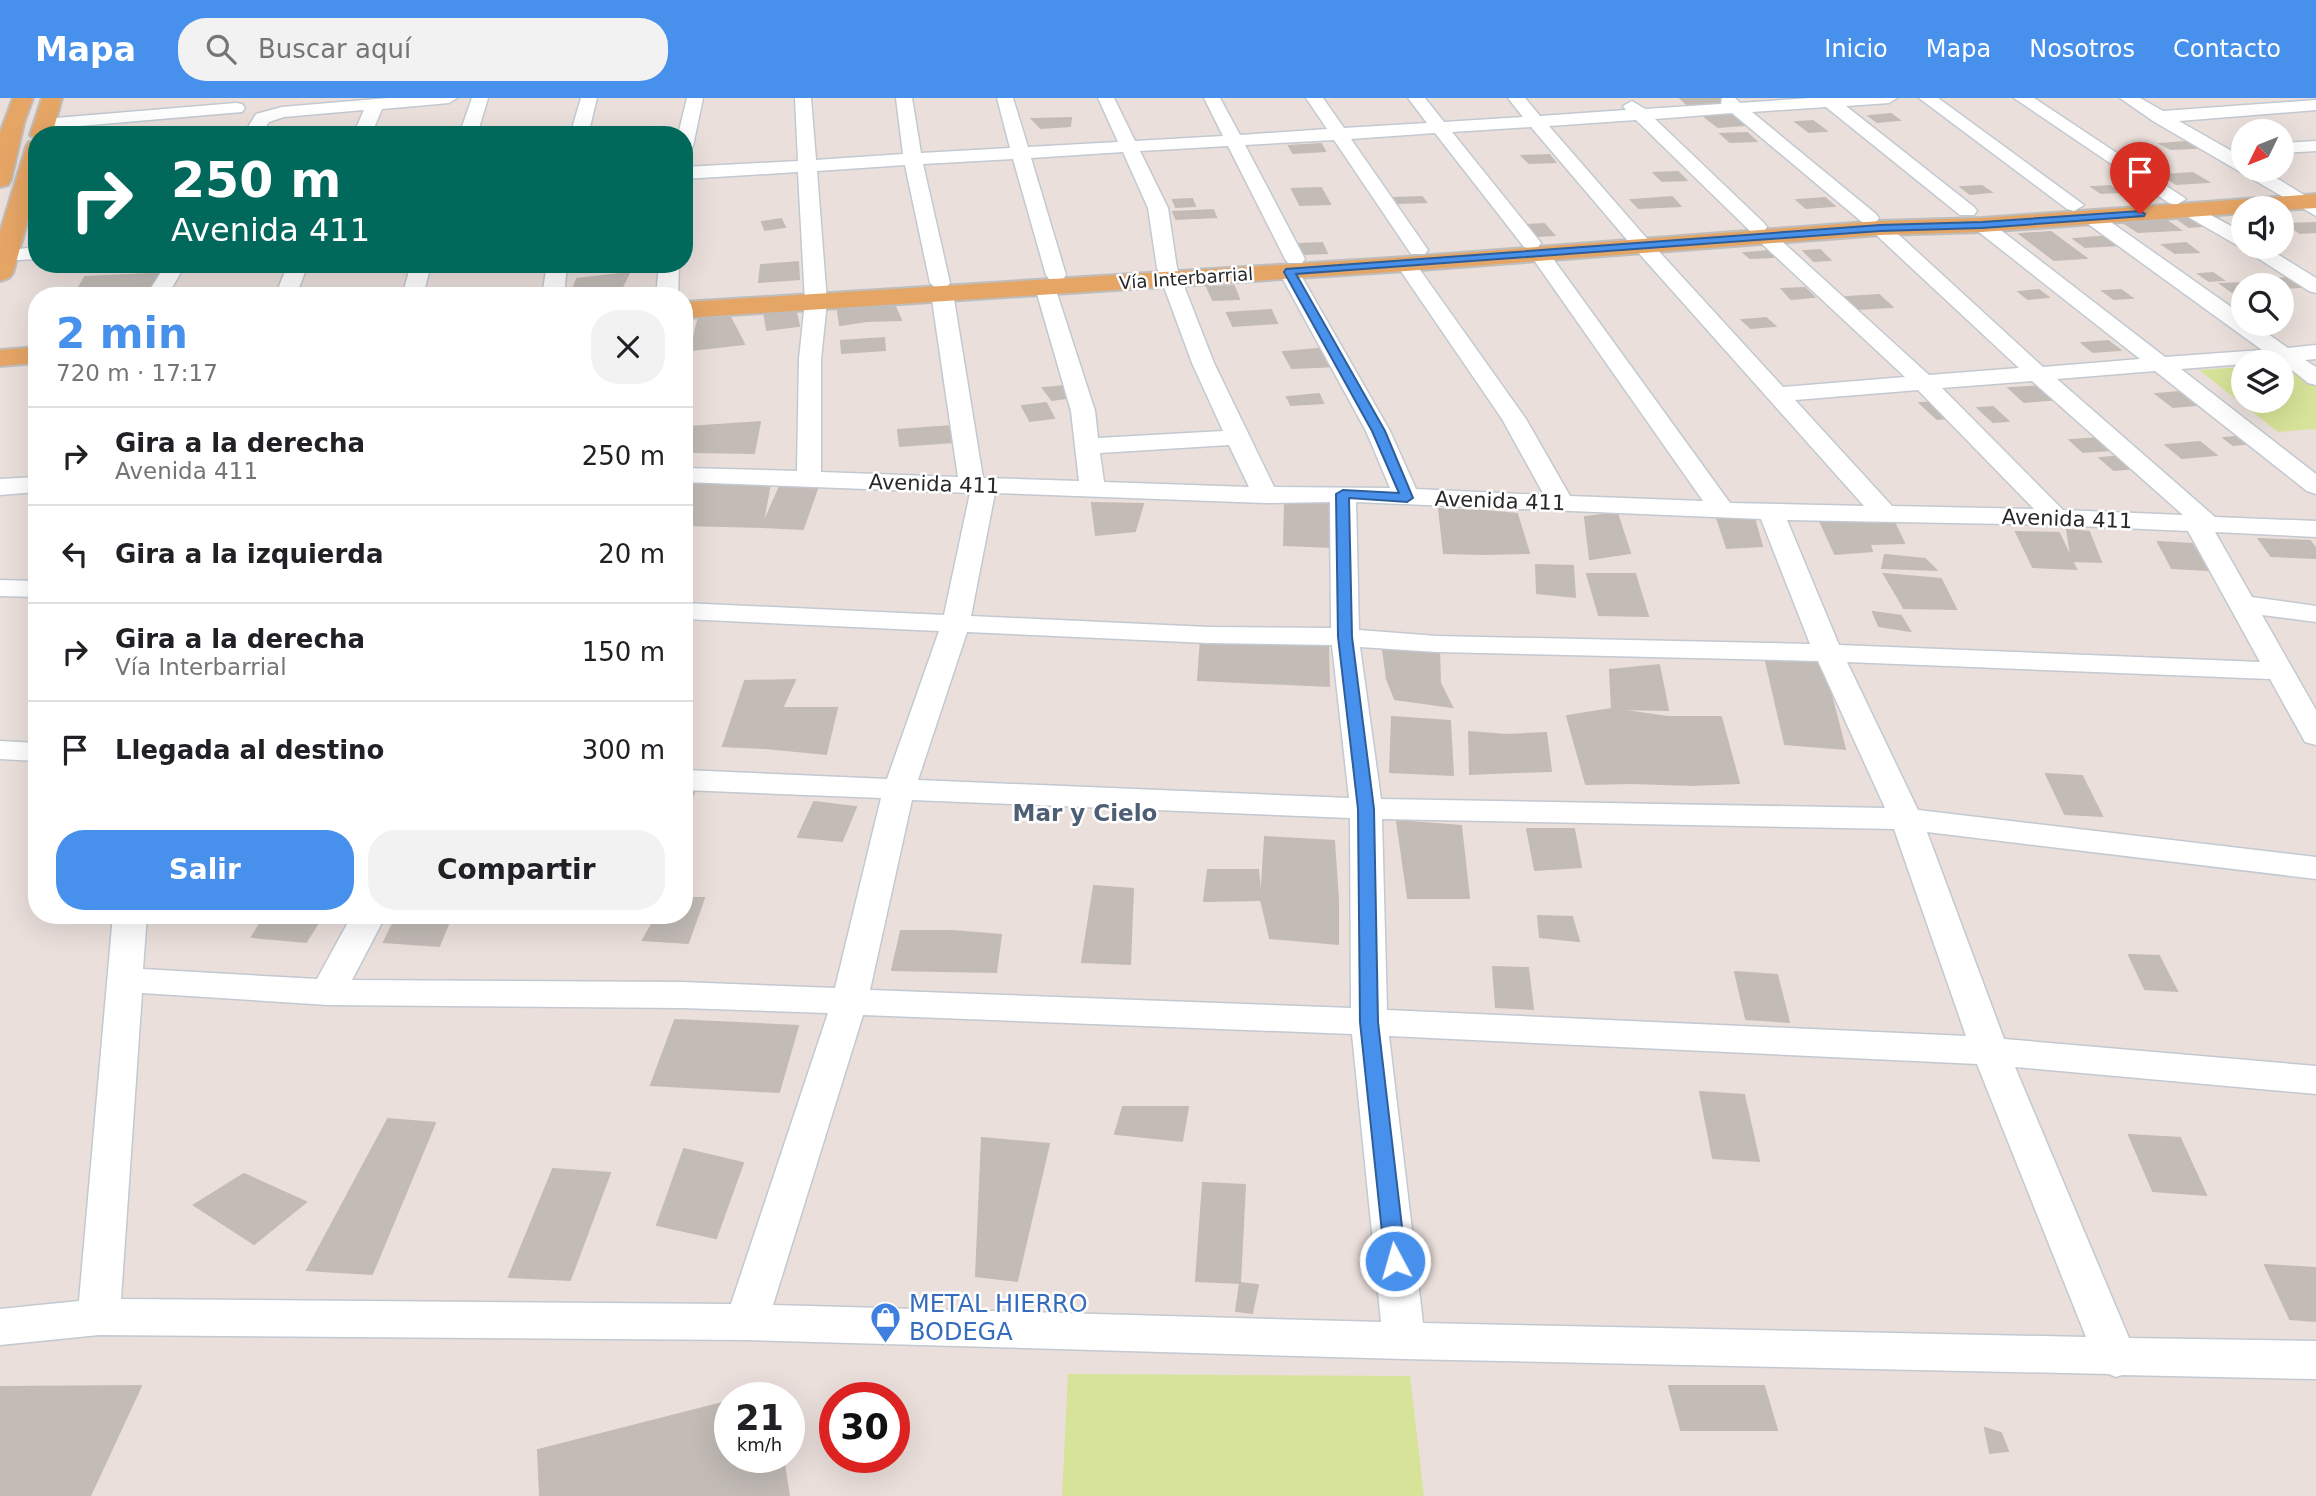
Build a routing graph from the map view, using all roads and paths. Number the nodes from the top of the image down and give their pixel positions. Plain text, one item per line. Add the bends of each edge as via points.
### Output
1 (23, 98) edge
2 (449, 98) edge
3 (480, 98) edge
4 (589, 98) edge
5 (695, 98) edge
6 (803, 98) edge
7 (904, 98) edge
8 (1006, 98) edge
9 (1106, 98) edge
10 (1212, 98) edge
11 (1314, 98) edge
12 (1416, 98) edge
13 (1516, 98) edge
14 (1624, 98) edge
15 (1889, 98) edge
16 (1927, 98) edge
17 (2022, 98) edge
18 (2128, 98) edge
19 (1827, 99) edge
20 (1730, 102) edge
21 (75, 103) dead end
22 (375, 104) junction
23 (2316, 105) edge
24 (236, 108) dead end
25 (1641, 114) junction
26 (2159, 117) junction
27 (46, 119) edge
28 (1535, 121) junction
29 (257, 126) edge
30 (366, 126) edge
31 (471, 126) edge
32 (581, 126) edge
33 (689, 126) edge
34 (1437, 126) junction
35 (1340, 134) junction
36 (1235, 141) junction
37 (2316, 146) edge
38 (1130, 147) junction
39 (2294, 147) edge
40 (2221, 152) junction
41 (2231, 152) edge
42 (1023, 153) junction
43 (2231, 158) edge
44 (914, 160) junction
45 (806, 166) junction
46 (1, 171) edge
47 (693, 172) edge
48 (2273, 182) edge
49 (2308, 200) edge
50 (2183, 204) junction
51 (27, 211) edge
52 (2083, 211) junction
53 (1975, 218) junction
54 (1874, 223) junction
55 (1762, 232) junction
56 (2231, 234) edge
57 (1641, 242) junction
58 (1535, 248) junction
59 (28, 257) edge
60 (1412, 257) junction
61 (2271, 259) edge
62 (3, 264) edge
63 (1292, 265) junction
64 (1169, 274) junction
65 (1050, 281) junction
66 (2316, 287) edge
67 (941, 288) junction
68 (816, 296) junction
69 (693, 301) edge
70 (693, 309) edge
71 (28, 343) edge
72 (0, 345) edge
73 (2277, 350) edge
74 (2316, 352) edge
75 (2294, 353) edge
76 (28, 356) edge
77 (0, 358) edge
78 (2231, 359) edge
79 (2294, 362) edge
80 (2163, 365) junction
81 (2038, 374) junction
82 (2316, 378) edge
83 (1924, 383) junction
84 (1780, 394) junction
85 (1236, 437) junction
86 (1088, 446) junction
87 (693, 475) edge
88 (809, 480) junction
89 (28, 485) edge
90 (978, 486) junction
91 (2316, 486) edge
92 (0, 487) edge
93 (1092, 487) junction
94 (1343, 494) junction
95 (1265, 495) junction
96 (1407, 498) junction
97 (1561, 502) junction
98 (1722, 510) junction
99 (1771, 512) junction
100 (1885, 514) junction
101 (2056, 517) junction
102 (2203, 524) junction
103 (2316, 529) edge
104 (0, 588) edge
105 (28, 589) edge
106 (2243, 604) junction
107 (693, 611) edge
108 (2316, 614) edge
109 (956, 623) junction
110 (1345, 637) junction
111 (1828, 653) junction
112 (2279, 671) junction
113 (2316, 736) edge
114 (0, 750) edge
115 (28, 752) edge
116 (693, 780) edge
117 (900, 789) junction
118 (1366, 809) junction
119 (1906, 819) junction
120 (2316, 868) edge
121 (130, 924) edge
122 (364, 924) edge
123 (126, 980) junction
124 (328, 992) junction
125 (849, 1003) junction
126 (1369, 1022) junction
127 (1990, 1051) junction
128 (2316, 1080) edge
129 (99, 1317) junction
130 (746, 1322) junction
131 (0, 1327) edge
132 (1404, 1341) junction
133 (2116, 1358) junction
134 (2316, 1360) edge

1 - 46 main road
2 - 22 street
3 - 31 street
4 - 32 street
5 - 33 street
6 - 45 street
7 - 44 street
8 - 42 street
9 - 38 street
10 - 36 street
11 - 35 street
12 - 34 street
13 - 28 street
14 - 25 street
15 - 19 street
16 - 52 street
17 - 50 street
18 - 26 street
19 - 20 street
19 - 53 street
20 - 25 street
20 - 54 street
21 - 27 street
22 - 29 street via 270,115
22 - 30 street
23 - 26 street
24 - 27 street
25 - 28 street
25 - 55 street
26 - 40 street
28 - 34 street
28 - 57 street
34 - 35 street
34 - 58 street
35 - 36 street
35 - 60 street
36 - 38 street
36 - 63 street
37 - 39 street
38 - 42 street
38 - 64 street via 1158,208
40 - 41 street
40 - 43 street
42 - 44 street
42 - 65 street
44 - 45 street
44 - 67 street
45 - 47 street
45 - 68 street
48 - 49 street
49 - 50 main road, Vía Interbarrial
50 - 52 main road, Vía Interbarrial
50 - 56 street
51 - 62 main road
52 - 53 main road, Vía Interbarrial
52 - 73 street
53 - 54 main road, Vía Interbarrial
53 - 80 street
54 - 55 main road, Vía Interbarrial
54 - 81 street
55 - 57 main road, Vía Interbarrial
55 - 83 street
57 - 58 main road, Vía Interbarrial
57 - 84 street
58 - 60 main road, Vía Interbarrial
58 - 98 street
59 - 62 street
60 - 63 main road, Vía Interbarrial
60 - 97 street
61 - 66 street
63 - 64 main road, Vía Interbarrial
63 - 96 street via 1378,431
64 - 65 main road, Vía Interbarrial
64 - 85 street
65 - 67 main road, Vía Interbarrial
65 - 86 street
67 - 68 main road, Vía Interbarrial
67 - 90 street
68 - 69 main road, Vía Interbarrial
68 - 70 main road, Vía Interbarrial
68 - 88 street via 810,359
71 - 72 main road
74 - 75 street
76 - 77 main road
78 - 80 street
79 - 82 street
80 - 81 street
80 - 91 street
81 - 83 street
81 - 102 street
83 - 84 street
83 - 101 street
84 - 100 street
85 - 86 street
85 - 95 street
86 - 93 street
87 - 88 street, Avenida 411
88 - 90 street, Avenida 411
89 - 92 street
90 - 93 street, Avenida 411
90 - 109 street
93 - 95 street, Avenida 411
94 - 95 street, Avenida 411
94 - 96 street, Avenida 411
94 - 110 street
96 - 97 street, Avenida 411
97 - 98 street, Avenida 411
98 - 99 street, Avenida 411
99 - 100 street, Avenida 411
99 - 111 street
100 - 101 street, Avenida 411
101 - 102 street, Avenida 411
102 - 103 street, Avenida 411
102 - 106 street
104 - 105 street
106 - 108 street
106 - 112 street
107 - 109 street
109 - 110 street
109 - 117 street
110 - 111 street via 1437,644
110 - 118 street
111 - 112 street
111 - 119 street
112 - 113 street
114 - 115 street
116 - 117 street
117 - 118 street
117 - 125 street
118 - 119 street
118 - 126 street
119 - 120 street
119 - 127 street
121 - 123 street
122 - 124 street
123 - 124 street
123 - 129 street
124 - 125 street via 682,995
125 - 126 street
125 - 130 street
126 - 127 street
126 - 132 street
127 - 128 street
127 - 133 street
129 - 130 street
129 - 131 street
130 - 132 street
132 - 133 street
133 - 134 street

